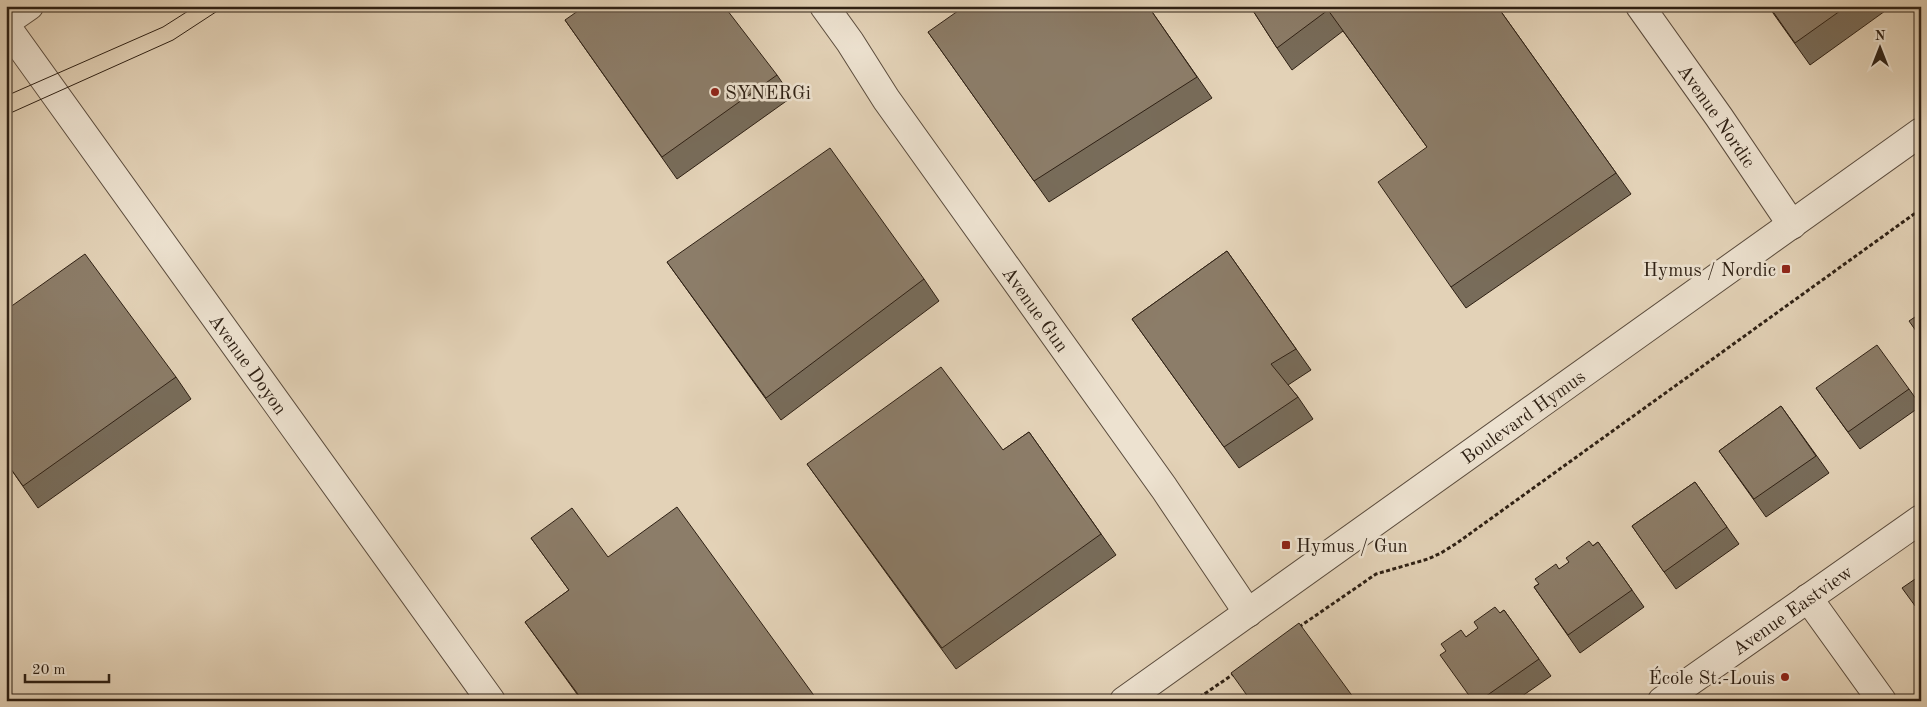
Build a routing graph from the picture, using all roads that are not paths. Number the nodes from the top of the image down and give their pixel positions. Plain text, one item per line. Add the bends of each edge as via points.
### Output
1 (29, 6) edge
2 (824, 6) edge
3 (1640, 6) edge
4 (6, 22) edge
5 (6, 26) edge
6 (1921, 132) edge
7 (1792, 225) junction
8 (1921, 519) edge
9 (1808, 598) junction
10 (1248, 612) junction
11 (1138, 697) edge
12 (491, 701) edge
13 (1662, 701) edge
14 (1882, 701) edge

1 - 4 street
2 - 10 street, Avenue Gun via 886,99 1164,488
3 - 7 street, Avenue Nordic
5 - 12 street, Avenue Doyon
6 - 7 street, Boulevard Hymus
7 - 10 street, Boulevard Hymus
8 - 9 street, Avenue Eastview
9 - 13 street, Avenue Eastview
9 - 14 street
10 - 11 street, Boulevard Hymus

